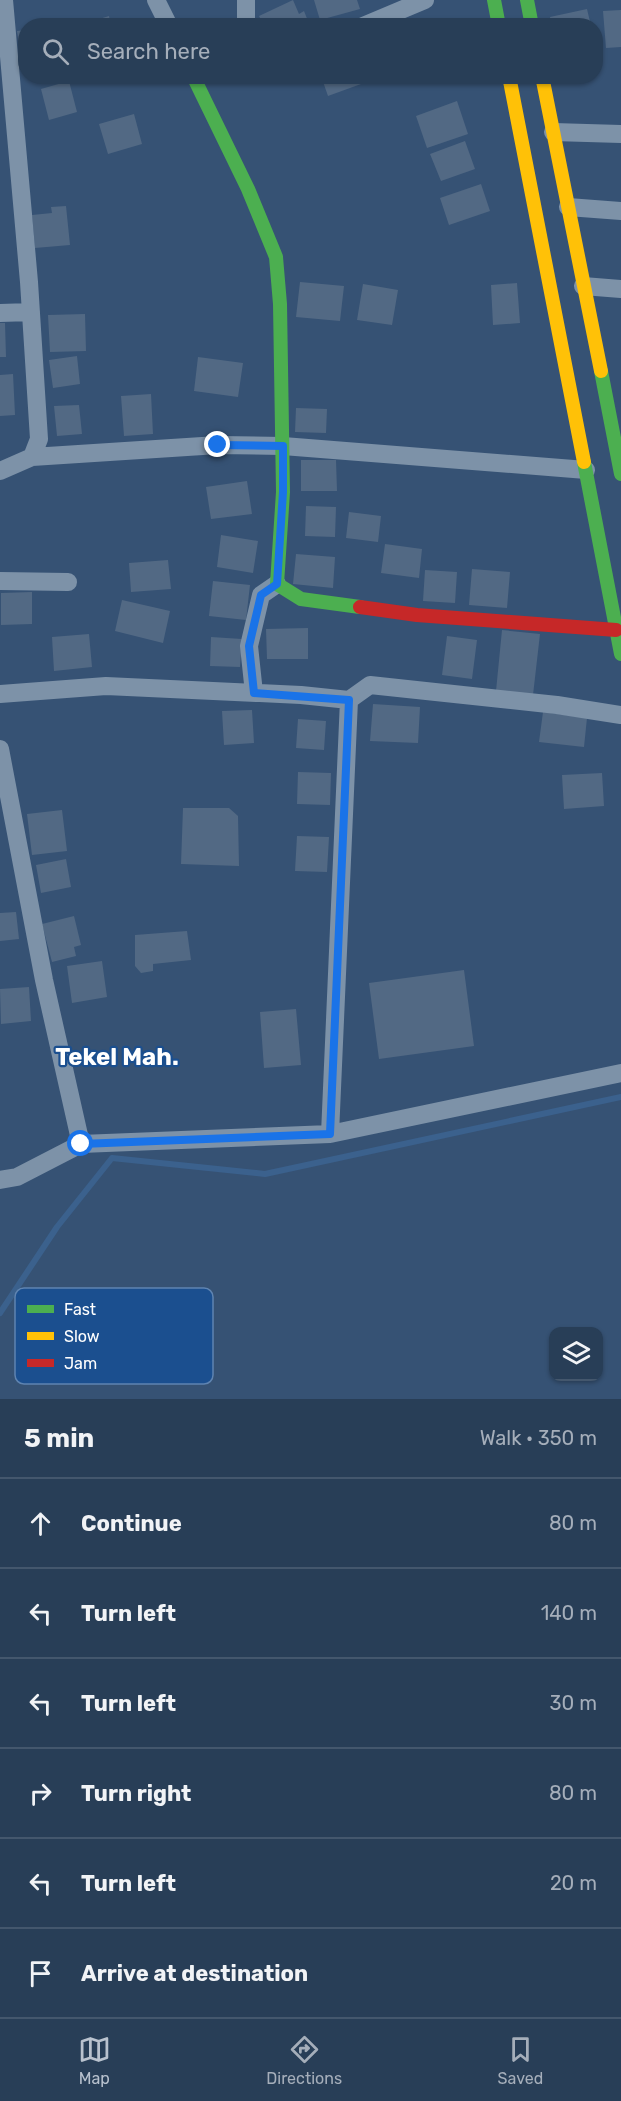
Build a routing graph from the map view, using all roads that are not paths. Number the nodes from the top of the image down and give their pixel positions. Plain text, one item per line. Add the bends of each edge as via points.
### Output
1 (4, 0) edge
2 (156, 0) edge
3 (246, 0) edge
4 (425, 0) edge
5 (494, 0) edge
6 (527, 0) edge
7 (165, 18) edge
8 (246, 18) edge
9 (382, 18) edge
10 (497, 18) edge
11 (530, 18) edge
12 (197, 84) edge
13 (511, 84) edge
14 (544, 84) edge
15 (553, 132) junction
16 (621, 134) edge
17 (568, 207) junction
18 (621, 211) edge
19 (583, 286) junction
20 (621, 289) edge
21 (31, 312) junction
22 (0, 313) edge
23 (283, 446) junction
24 (32, 457) junction
25 (586, 470) junction
26 (0, 471) edge
27 (621, 474) edge
28 (0, 580) edge
29 (68, 582) dead end
30 (277, 584) junction
31 (616, 630) junction
32 (621, 654) edge
33 (254, 693) junction
34 (0, 694) edge
35 (349, 700) junction
36 (621, 715) edge
37 (0, 748) edge
38 (621, 1072) edge
39 (330, 1134) junction
40 (81, 1144) junction
41 (0, 1180) edge

1 - 21 street
2 - 7 street
3 - 8 street
4 - 9 street
5 - 10 main road
6 - 11 main road
12 - 23 main road via 276,257
13 - 25 main road
14 - 15 main road
15 - 16 street
15 - 17 main road
17 - 18 street
17 - 19 main road
19 - 20 street
19 - 27 main road
21 - 22 street
21 - 24 street via 39,439
23 - 24 street via 218,445
23 - 25 street
23 - 30 main road
24 - 26 street
25 - 31 main road
28 - 29 street
30 - 31 main road via 301,599 405,614
30 - 33 street via 261,595 249,646
31 - 32 main road
33 - 34 street via 106,686
33 - 35 street
35 - 36 street via 370,685
35 - 39 street
37 - 40 street via 44,980
38 - 39 street
39 - 40 street
40 - 41 street via 17,1177

